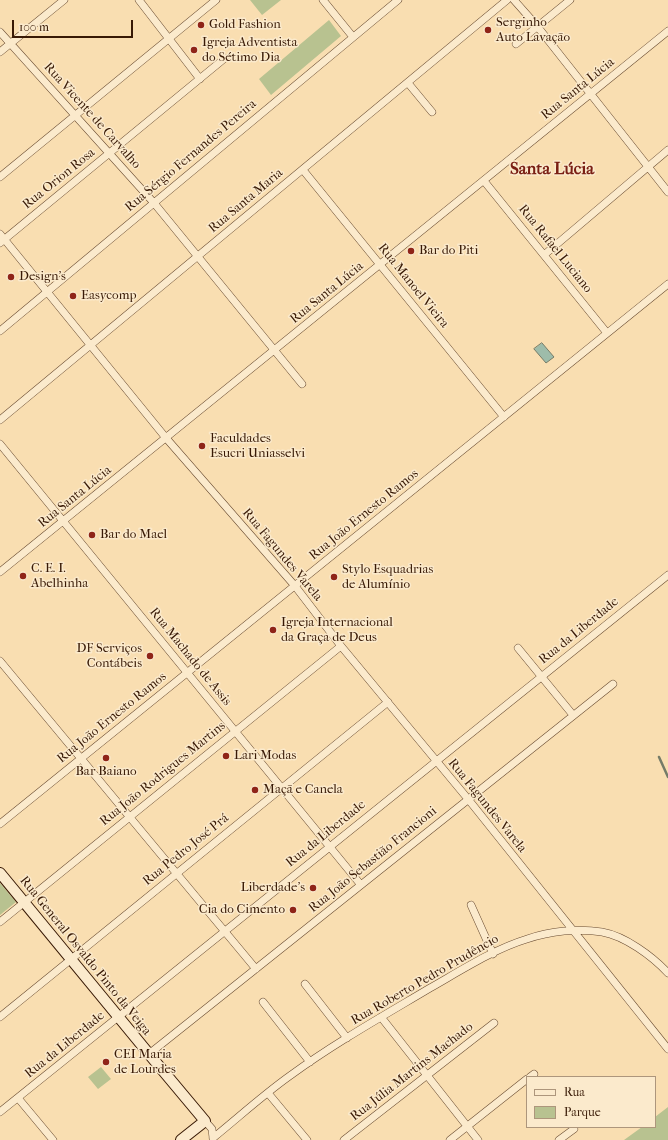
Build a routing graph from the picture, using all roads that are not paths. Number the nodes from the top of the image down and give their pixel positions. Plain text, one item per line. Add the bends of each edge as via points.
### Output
1 (64, 0) edge
2 (139, 0) edge
3 (216, 0) edge
4 (323, 0) edge
5 (398, 0) edge
6 (508, 0) edge
7 (514, 0) edge
8 (570, 0) edge
9 (537, 26) junction
10 (668, 31) edge
11 (0, 32) edge
12 (353, 37) junction
13 (168, 39) junction
14 (10, 44) junction
15 (516, 44) dead end
16 (0, 52) edge
17 (225, 58) dead end
18 (200, 79) junction
19 (408, 83) junction
20 (591, 94) junction
21 (432, 112) dead end
22 (75, 116) junction
23 (668, 150) edge
24 (109, 153) junction
25 (648, 166) junction
26 (303, 170) junction
27 (0, 177) edge
28 (484, 181) junction
29 (668, 192) edge
30 (154, 203) junction
31 (1, 239) edge
32 (544, 255) junction
33 (198, 256) junction
34 (380, 265) junction
35 (668, 284) edge
36 (47, 292) junction
37 (0, 331) edge
38 (607, 333) junction
39 (91, 345) junction
40 (274, 350) junction
41 (302, 384) dead end
42 (504, 417) junction
43 (0, 420) edge
44 (166, 438) junction
45 (0, 444) edge
46 (64, 521) junction
47 (0, 572) edge
48 (668, 575) edge
49 (295, 586) junction
50 (341, 646) junction
51 (518, 648) dead end
52 (0, 661) edge
53 (187, 672) junction
54 (541, 677) junction
55 (613, 684) dead end
56 (388, 702) junction
57 (573, 715) junction
58 (236, 731) junction
59 (81, 758) junction
60 (436, 762) junction
61 (282, 788) junction
62 (468, 799) junction
63 (129, 817) junction
64 (0, 824) edge
65 (330, 847) junction
66 (0, 873) edge
67 (176, 874) junction
68 (361, 885) junction
69 (24, 902) junction
70 (471, 905) dead end
71 (0, 922) edge
72 (572, 931) junction
73 (224, 932) junction
74 (493, 954) junction
75 (71, 960) junction
76 (256, 969) junction
77 (668, 973) edge
78 (305, 984) dead end
79 (263, 1002) dead end
80 (0, 1017) edge
81 (118, 1017) junction
82 (381, 1017) junction
83 (494, 1023) dead end
84 (347, 1038) junction
85 (668, 1049) edge
86 (149, 1054) junction
87 (310, 1062) junction
88 (427, 1076) junction
89 (526, 1080) edge
90 (268, 1093) junction
91 (18, 1098) junction
92 (0, 1112) edge
93 (205, 1120) junction
94 (467, 1126) junction
95 (212, 1129) junction
96 (574, 1129) dead end
97 (221, 1131) junction
98 (53, 1140) edge
99 (181, 1140) edge
100 (307, 1140) edge
101 (344, 1140) edge
102 (450, 1140) edge
103 (478, 1140) edge
104 (559, 1140) edge

1 - 14 street
2 - 13 street
3 - 13 street
4 - 12 street
5 - 12 street, Rua Sérgio Fernandes Pereira
6 - 19 street, Rua Santa Maria
7 - 9 street
8 - 9 street
9 - 15 street
9 - 20 street
10 - 20 street, Rua Santa Lúcia
11 - 14 street, Rua Vicente de Carvalho
12 - 30 street, Rua Sérgio Fernandes Pereira
13 - 18 street
13 - 22 street
14 - 16 street
14 - 22 street, Rua Vicente de Carvalho
17 - 18 street, Rua Orion Rosa
18 - 24 street, Rua Orion Rosa
19 - 21 street
19 - 26 street, Rua Santa Maria
20 - 25 street
20 - 28 street, Rua Santa Lúcia
22 - 24 street, Rua Vicente de Carvalho
22 - 27 street
23 - 25 street
24 - 30 street, Rua Vicente de Carvalho
24 - 31 street, Rua Orion Rosa
25 - 29 street
25 - 32 street
26 - 33 street, Rua Santa Maria
26 - 34 street, Rua Manoel Vieira
28 - 32 street, Rua Rafael Luciano
28 - 34 street, Rua Santa Lúcia
30 - 33 street, Rua Vicente de Carvalho
30 - 36 street, Rua Sérgio Fernandes Pereira
31 - 36 street, Rua Fagundes Varela
32 - 38 street, Rua Rafael Luciano
33 - 39 street, Rua Santa Maria
33 - 40 street, Rua Vicente de Carvalho
34 - 40 street, Rua Santa Lúcia
34 - 42 street, Rua Manoel Vieira
35 - 38 street, Rua João Ernesto Ramos
36 - 37 street, Rua Sérgio Fernandes Pereira
36 - 39 street, Rua Fagundes Varela
38 - 42 street, Rua João Ernesto Ramos
39 - 43 street, Rua Santa Maria
39 - 44 street, Rua Fagundes Varela
40 - 41 street, Rua Vicente de Carvalho
40 - 44 street, Rua Santa Lúcia
42 - 49 street, Rua João Ernesto Ramos
44 - 46 street, Rua Santa Lúcia
44 - 49 street, Rua Fagundes Varela
45 - 46 street, Rua Machado de Assis
46 - 47 street, Rua Santa Lúcia
46 - 53 street, Rua Machado de Assis
48 - 54 street, Rua da Liberdade
49 - 50 street, Rua Fagundes Varela
49 - 53 street, Rua João Ernesto Ramos
50 - 56 street, Rua Fagundes Varela
50 - 58 street, Rua João Rodrigues Martins
51 - 54 street
52 - 59 street
53 - 58 street, Rua Machado de Assis
53 - 59 street, Rua João Ernesto Ramos
54 - 57 street
54 - 60 street, Rua da Liberdade
55 - 57 street, Rua João Sebastião Francioni
56 - 60 street, Rua Fagundes Varela
56 - 61 street, Rua Pedro José Prá
57 - 62 street, Rua João Sebastião Francioni
58 - 61 street, Rua Machado de Assis
58 - 63 street, Rua João Rodrigues Martins
59 - 63 street
59 - 64 street, Rua João Ernesto Ramos
60 - 62 street, Rua Fagundes Varela
60 - 65 street, Rua da Liberdade
61 - 65 street, Rua Machado de Assis
61 - 67 street, Rua Pedro José Prá
62 - 68 street, Rua João Sebastião Francioni
62 - 72 street, Rua Fagundes Varela
63 - 67 street
63 - 69 street, Rua João Rodrigues Martins
65 - 68 street, Rua Machado de Assis
65 - 73 street, Rua da Liberdade
66 - 69 street, Rua General Osvaldo Pinto da Veiga
67 - 73 street
67 - 75 street, Rua Pedro José Prá
68 - 76 street, Rua João Sebastião Francioni
69 - 71 street, Rua João Rodrigues Martins
69 - 75 street, Rua General Osvaldo Pinto da Veiga
70 - 74 street
72 - 74 street, Rua Roberto Pedro Prudêncio via 528,938
72 - 77 street, Rua Roberto Pedro Prudêncio via 601,932 625,940
72 - 85 street, Rua Fagundes Varela
73 - 76 street
73 - 81 street, Rua da Liberdade
74 - 82 street, Rua Roberto Pedro Prudêncio
75 - 80 street, Rua Pedro José Prá
75 - 81 street, Rua General Osvaldo Pinto da Veiga
76 - 86 street, Rua João Sebastião Francioni
78 - 84 street
79 - 87 street
81 - 86 street, Rua General Osvaldo Pinto da Veiga
81 - 91 street, Rua da Liberdade
82 - 84 street, Rua Roberto Pedro Prudêncio
82 - 88 street
83 - 88 street, Rua Júlia Martins Machado
84 - 87 street, Rua Roberto Pedro Prudêncio
86 - 93 street, Rua General Osvaldo Pinto da Veiga
87 - 90 street, Rua Roberto Pedro Prudêncio
88 - 94 street
88 - 101 street, Rua Júlia Martins Machado
89 - 94 street
90 - 97 street, Rua Roberto Pedro Prudêncio
90 - 100 street
91 - 92 street, Rua da Liberdade
91 - 98 street
93 - 95 street, Rua General Osvaldo Pinto da Veiga
93 - 99 street
94 - 102 street
94 - 103 street
95 - 97 street
95 - 97 street, Rua Roberto Pedro Prudêncio via 213,1138
96 - 104 street

